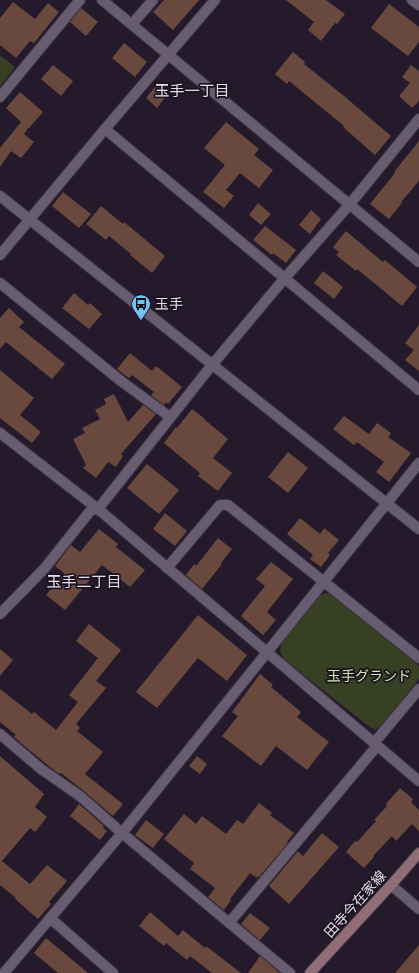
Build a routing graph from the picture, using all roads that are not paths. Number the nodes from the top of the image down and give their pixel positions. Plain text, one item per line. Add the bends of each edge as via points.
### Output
1 (80, 0) edge
2 (102, 0) edge
3 (153, 0) edge
4 (215, 0) edge
5 (412, 0) edge
6 (419, 6) edge
7 (132, 24) junction
8 (169, 55) junction
9 (0, 96) edge
10 (419, 119) edge
11 (105, 129) junction
12 (0, 196) edge
13 (350, 204) junction
14 (30, 220) junction
15 (0, 256) edge
16 (419, 262) edge
17 (284, 279) junction
18 (0, 283) edge
19 (212, 365) junction
20 (419, 390) edge
21 (170, 417) junction
22 (0, 433) edge
23 (419, 463) edge
24 (386, 503) junction
25 (98, 509) junction
26 (419, 529) edge
27 (167, 568) junction
28 (324, 581) junction
29 (0, 614) edge
30 (267, 652) junction
31 (419, 658) edge
32 (419, 689) edge
33 (0, 734) edge
34 (376, 745) junction
35 (419, 781) edge
36 (122, 833) junction
37 (419, 853) edge
38 (390, 886) junction
39 (419, 909) edge
40 (50, 918) junction
41 (229, 923) junction
42 (4, 973) edge
43 (113, 973) edge
44 (290, 973) edge
45 (310, 973) edge

1 - 9 street
2 - 7 street
3 - 7 street
4 - 8 street
5 - 6 street
7 - 8 street
8 - 11 street
8 - 13 street
10 - 13 street
11 - 14 street
11 - 17 street
12 - 14 street
13 - 16 street
13 - 17 street
14 - 15 street
14 - 19 street
17 - 19 street
17 - 20 street
18 - 21 street via 121,381
19 - 21 street
19 - 24 street
21 - 25 street
22 - 25 street
23 - 24 street
24 - 26 street
24 - 28 street
25 - 27 street
25 - 29 street via 91,510 44,569
27 - 28 street via 220,505 228,505
27 - 30 street
28 - 30 street
28 - 31 street
30 - 34 street
30 - 36 street
32 - 34 street
33 - 36 street via 41,769 80,796
34 - 35 street
34 - 41 street
36 - 40 street
36 - 41 street
37 - 38 main road, 田寺今在家線
38 - 39 street
38 - 45 main road, 田寺今在家線
40 - 42 street
40 - 43 street
41 - 44 street

